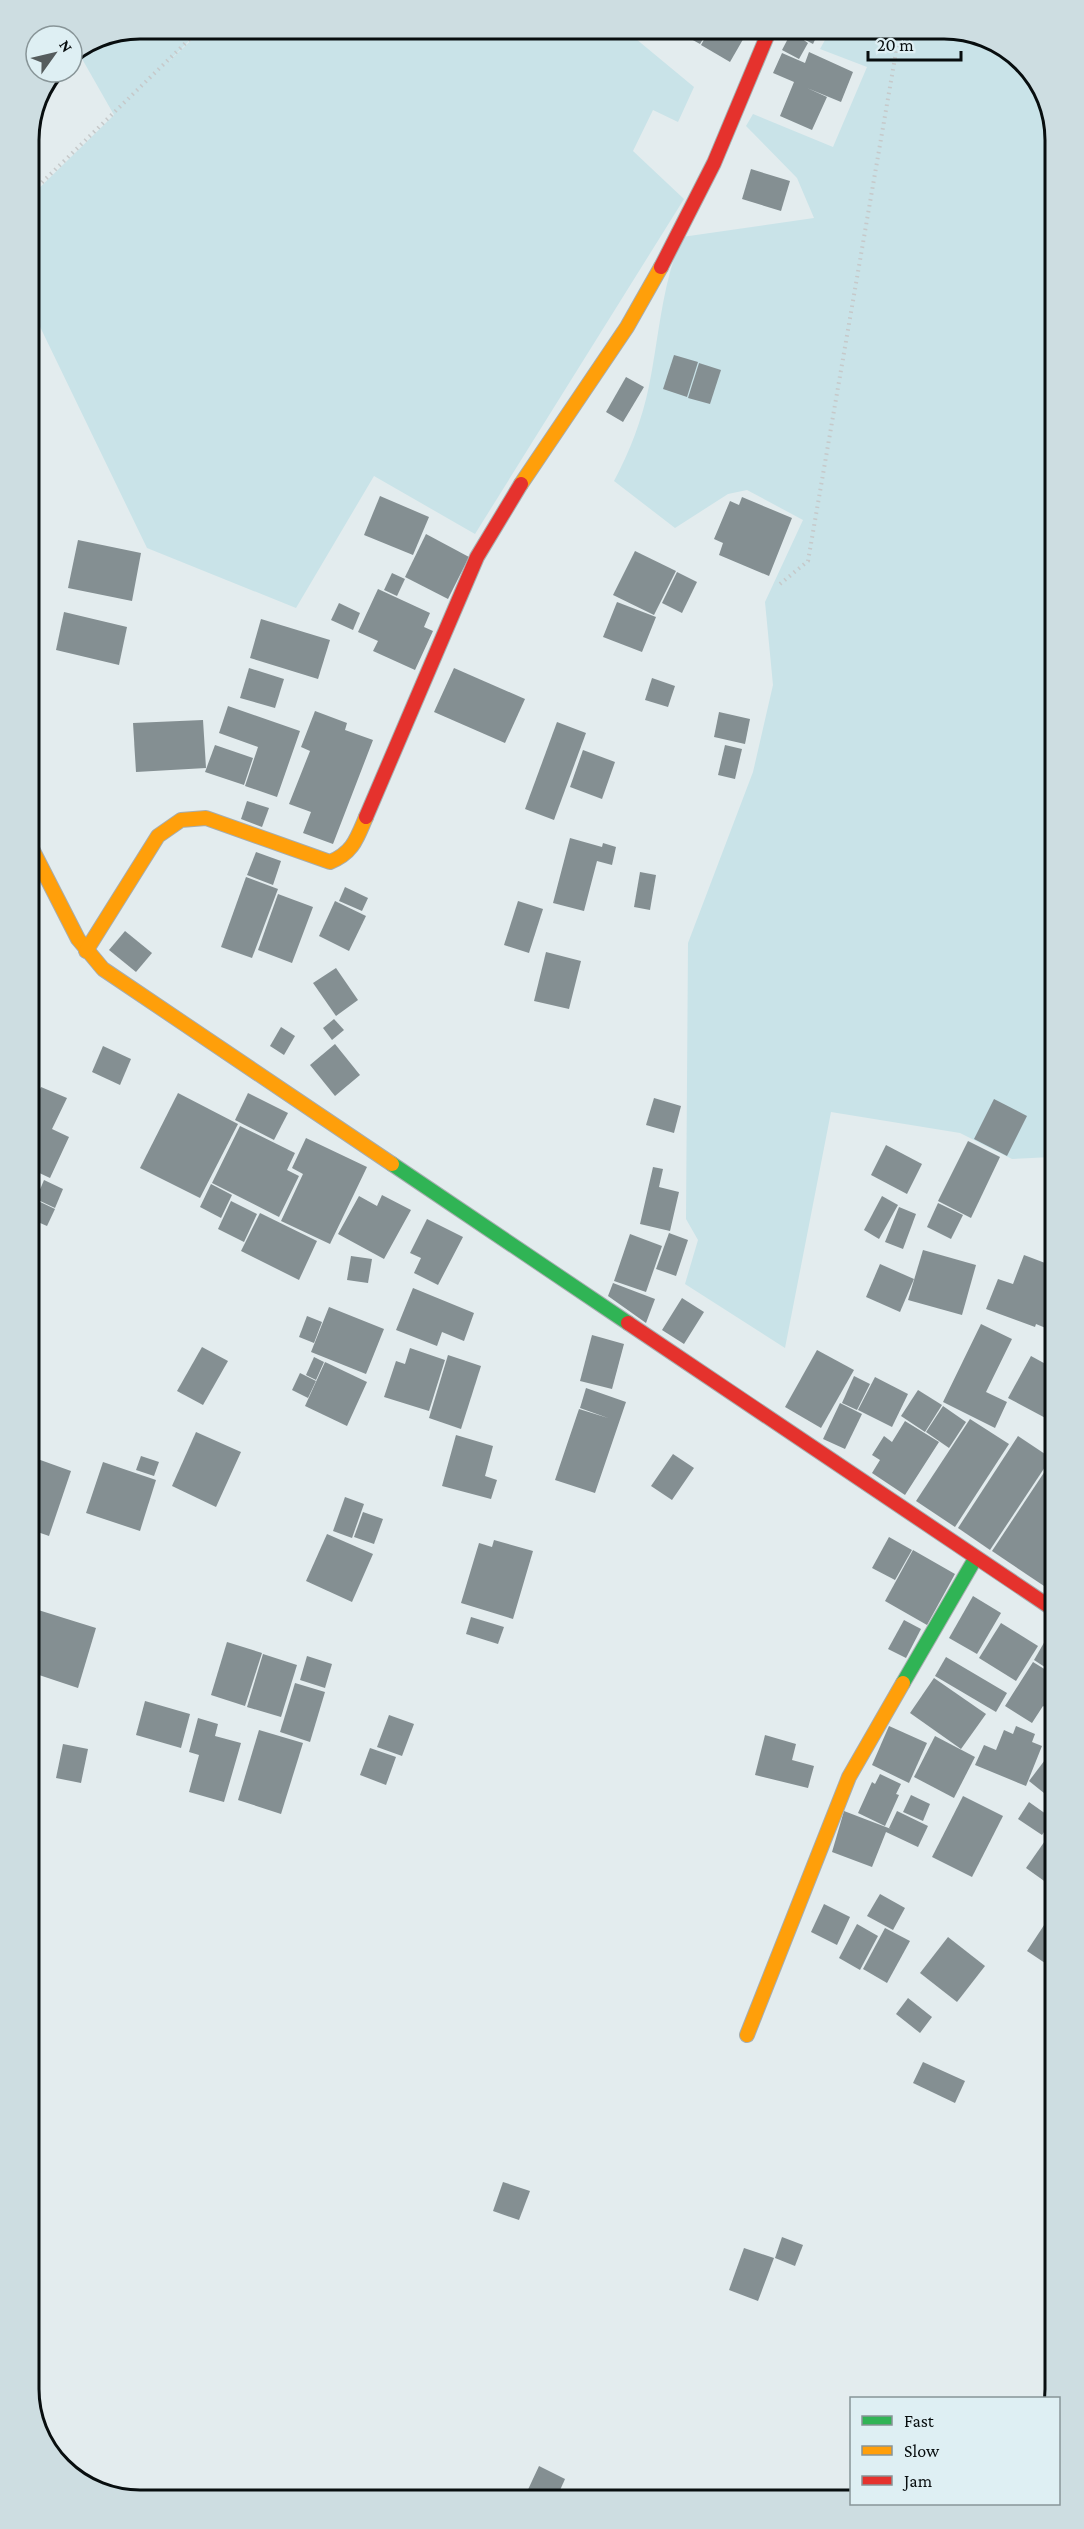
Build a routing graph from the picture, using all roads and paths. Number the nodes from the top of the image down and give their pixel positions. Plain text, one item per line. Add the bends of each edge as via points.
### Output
1 (189, 39) edge
2 (766, 39) edge
3 (898, 39) edge
4 (39, 185) edge
5 (780, 584) dead end
6 (39, 864) edge
7 (86, 951) junction
8 (975, 1559) junction
9 (1045, 1604) edge
10 (747, 2035) dead end

1 - 4 path
2 - 7 street via 714,163 650,288 490,531 353,848 330,862 206,818 181,820 158,836
3 - 5 path via 808,561
6 - 7 street
7 - 8 street via 103,969
8 - 9 street
8 - 10 street via 849,1777

